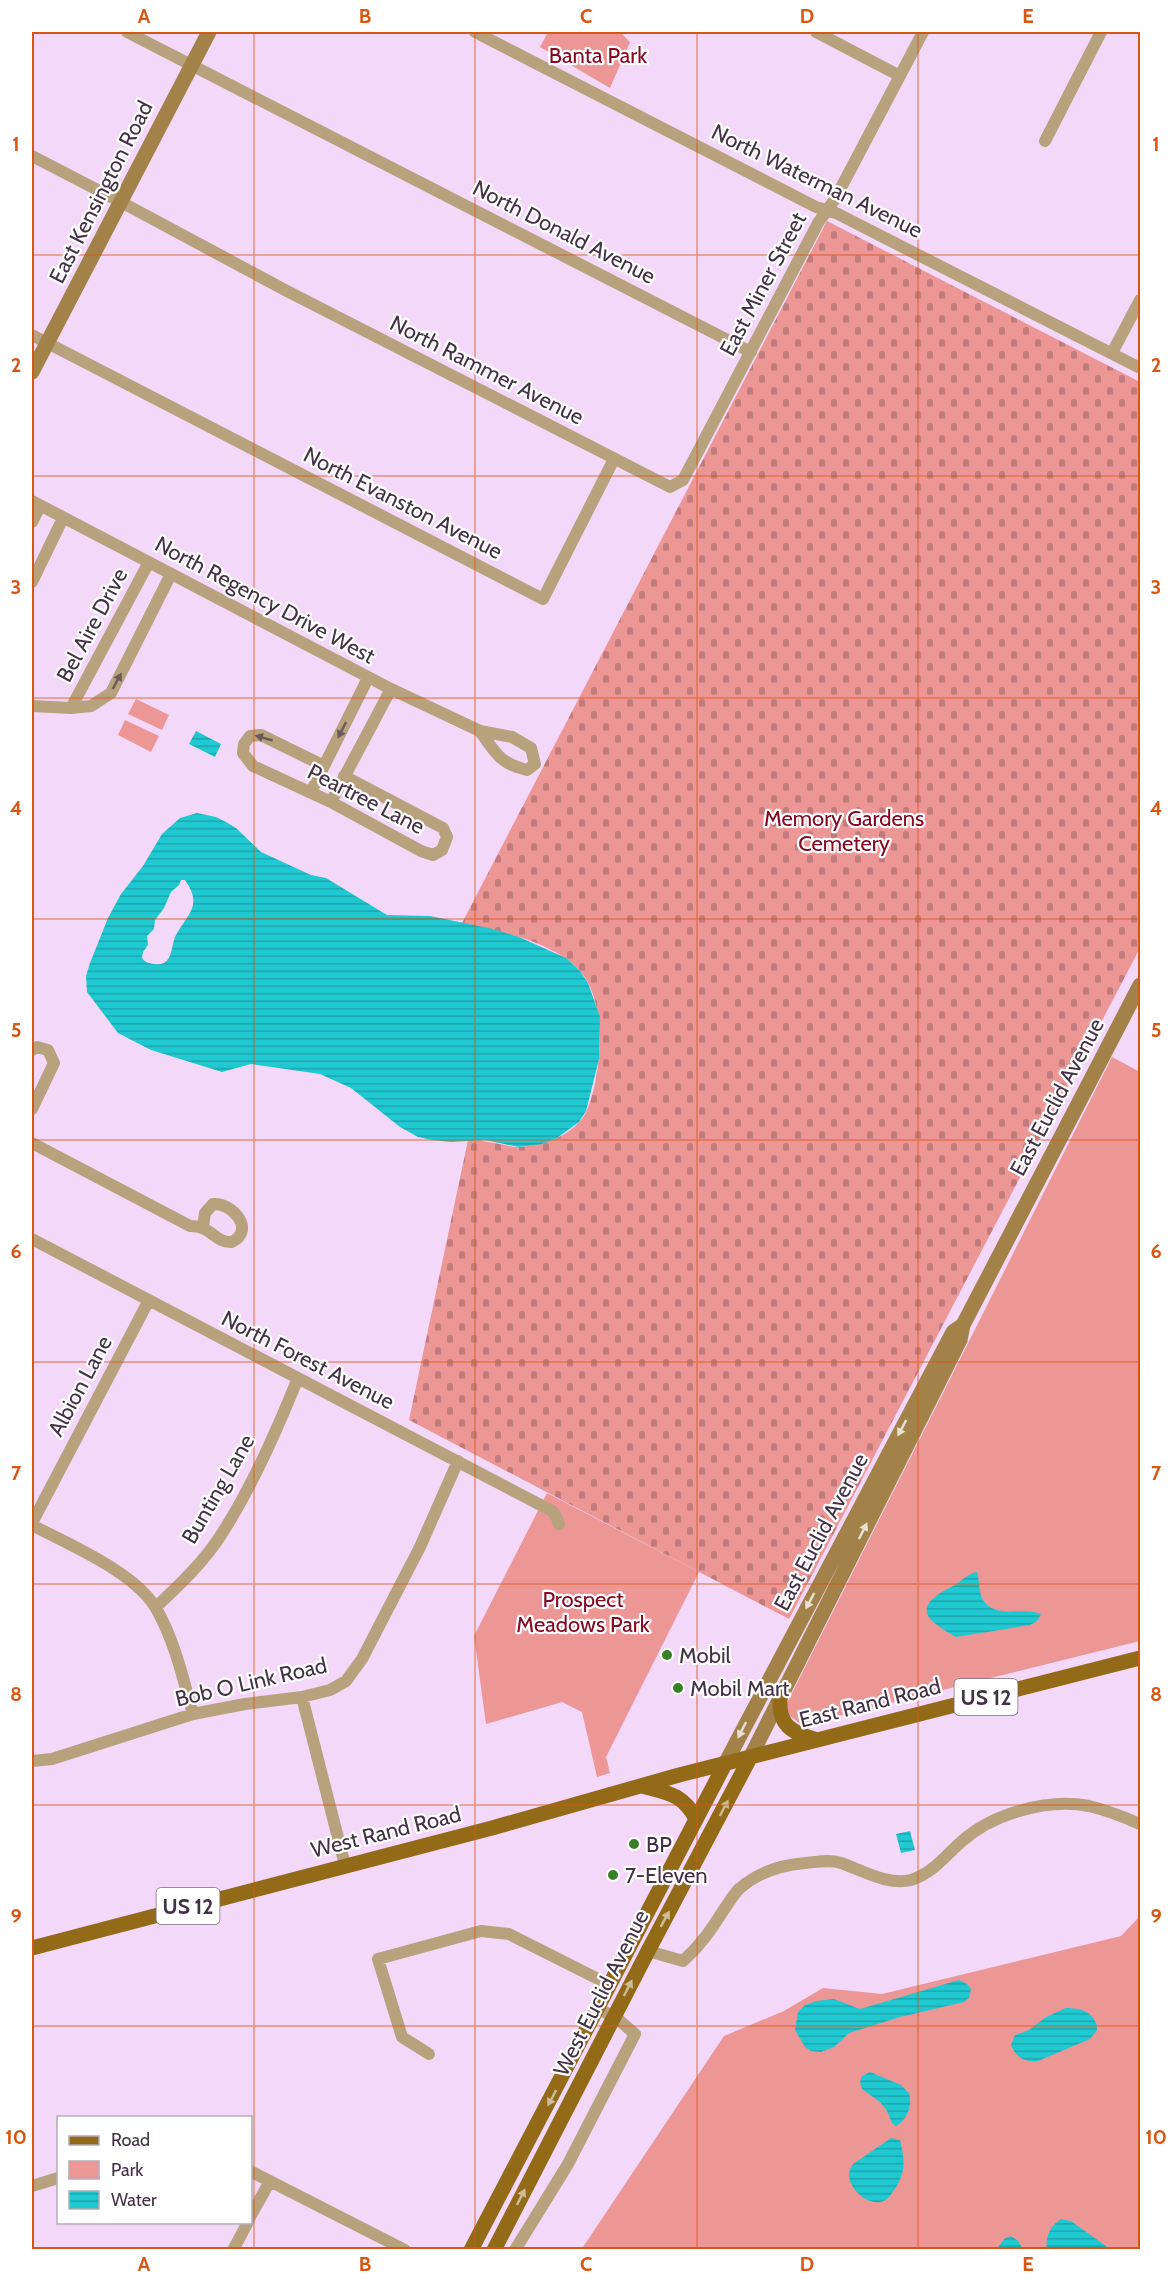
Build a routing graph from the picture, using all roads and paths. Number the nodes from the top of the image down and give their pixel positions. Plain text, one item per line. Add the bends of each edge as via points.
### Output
1 (127, 32) edge
2 (209, 32) edge
3 (476, 32) edge
4 (816, 32) edge
5 (923, 32) edge
6 (1101, 32) edge
7 (192, 65) junction
8 (900, 75) junction
9 (1045, 141) dead end
10 (32, 156) edge
11 (121, 202) junction
12 (827, 210) junction
13 (1140, 300) edge
14 (32, 335) edge
15 (47, 343) junction
16 (751, 351) junction
17 (1112, 353) junction
18 (1140, 368) edge
19 (32, 372) edge
20 (614, 459) junction
21 (670, 487) joint
22 (36, 504) edge
23 (63, 518) junction
24 (32, 522) edge
25 (149, 562) junction
26 (171, 574) junction
27 (32, 582) edge
28 (368, 678) junction
29 (391, 689) junction
30 (32, 706) edge
31 (71, 708) junction
32 (480, 731) dead end
33 (324, 766) junction
34 (344, 776) junction
35 (311, 792) junction
36 (331, 802) junction
37 (1140, 985) edge
38 (32, 1050) edge
39 (32, 1109) edge
40 (32, 1143) edge
41 (203, 1226) dead end
42 (32, 1239) edge
43 (148, 1300) junction
44 (963, 1325) junction
45 (298, 1378) junction
46 (458, 1461) junction
47 (32, 1524) edge
48 (558, 1524) dead end
49 (156, 1608) junction
50 (1140, 1658) edge
51 (302, 1697) junction
52 (780, 1697) junction
53 (193, 1714) junction
54 (817, 1740) junction
55 (750, 1758) junction
56 (32, 1761) edge
57 (725, 1764) junction
58 (642, 1786) junction
59 (696, 1819) junction
60 (1140, 1824) edge
61 (345, 1865) junction
62 (32, 1948) edge
63 (648, 1951) junction
64 (610, 1985) junction
65 (598, 2008) junction
66 (614, 2017) junction
67 (429, 2054) dead end
68 (252, 2172) edge
69 (57, 2178) edge
70 (270, 2181) junction
71 (32, 2186) edge
72 (252, 2213) edge
73 (247, 2224) edge
74 (233, 2250) edge
75 (405, 2250) edge
76 (471, 2250) edge
77 (494, 2250) edge
78 (515, 2250) edge

1 - 7 street, North Donald Avenue
2 - 7 main road, East Kensington Road
3 - 12 street, North Waterman Avenue
4 - 8 street
5 - 8 street, East Miner Street
6 - 9 street
7 - 11 main road, East Kensington Road
7 - 16 street, North Donald Avenue
8 - 12 street, East Miner Street
10 - 11 street, North Rammer Avenue
11 - 15 main road, East Kensington Road
11 - 20 street, North Rammer Avenue
12 - 16 street, East Miner Street
12 - 17 street, North Waterman Avenue
13 - 17 street
14 - 15 street, North Evanston Avenue
15 - 19 main road, East Kensington Road
15 - 20 street, North Evanston Avenue via 543,599
16 - 21 street, East Miner Street via 683,480
17 - 18 street, North Waterman Avenue
20 - 21 street, North Rammer Avenue
22 - 23 street, North Regency Drive West
22 - 24 street
23 - 25 street, North Regency Drive West
23 - 27 street
25 - 26 street, North Regency Drive West
25 - 31 street, Bel Aire Drive
26 - 28 street, North Regency Drive West
31 -> 26 street, Bel Aire Drive via 91,706 111,693
28 - 29 street, North Regency Drive West
28 -> 33 street
29 - 32 street, North Regency Drive West
29 - 34 street
30 - 31 street, Bel Aire Drive
33 - 35 street
33 -> 35 street, Peartree Lane via 261,735 250,736 244,744 243,753 253,766
34 - 36 street
34 - 36 street, Peartree Lane via 443,828 447,837 442,850 433,855 421,851
35 - 36 street, Peartree Lane
37 - 44 main road, East Euclid Avenue
38 - 39 street via 48,1050 54,1063
40 - 41 street via 190,1226
42 - 43 street, North Forest Avenue
43 - 45 street, North Forest Avenue
43 - 47 street, Albion Lane
52 -> 44 main road, East Euclid Avenue via 960,1340
44 -> 57 main road, East Euclid Avenue via 953,1332
45 - 46 street, North Forest Avenue
45 - 49 street, Bunting Lane via 247,1489 220,1536 194,1570
46 - 48 street, North Forest Avenue via 552,1511
46 - 51 street, Bob O Link Road via 420,1547 362,1659 346,1681
47 - 49 street via 117,1571
49 - 53 street via 172,1641
50 - 54 main road, East Rand Road / US 12
51 - 53 street, Bob O Link Road
51 - 61 street
52 - 54 main road via 779,1711 789,1729
52 - 55 main road, East Euclid Avenue
53 - 56 street, Bob O Link Road via 52,1759
54 - 55 main road, East Rand Road / US 12
55 - 57 main road, West Rand Road / US 12
63 -> 55 main road, West Euclid Avenue
57 - 58 main road, West Rand Road / US 12
57 - 59 main road, West Euclid Avenue
58 - 59 main road via 677,1796
58 - 61 main road, West Rand Road / US 12
59 - 64 main road, West Euclid Avenue
60 - 63 street via 1088,1806 1032,1808 997,1818 980,1828 932,1870 910,1880 879,1877 836,1861 788,1864 764,1873 738,1890 701,1945 683,1960
61 - 62 main road, West Rand Road / US 12
66 -> 63 main road, West Euclid Avenue
64 - 65 main road, West Euclid Avenue
64 - 67 street via 509,1934 481,1931 378,1959 402,2037
65 - 66 street
65 -> 76 main road, West Euclid Avenue
77 -> 66 main road, West Euclid Avenue
66 - 78 street via 635,2034 568,2164
68 - 70 street
69 - 71 street
70 - 72 street
70 - 75 street
73 - 74 street

